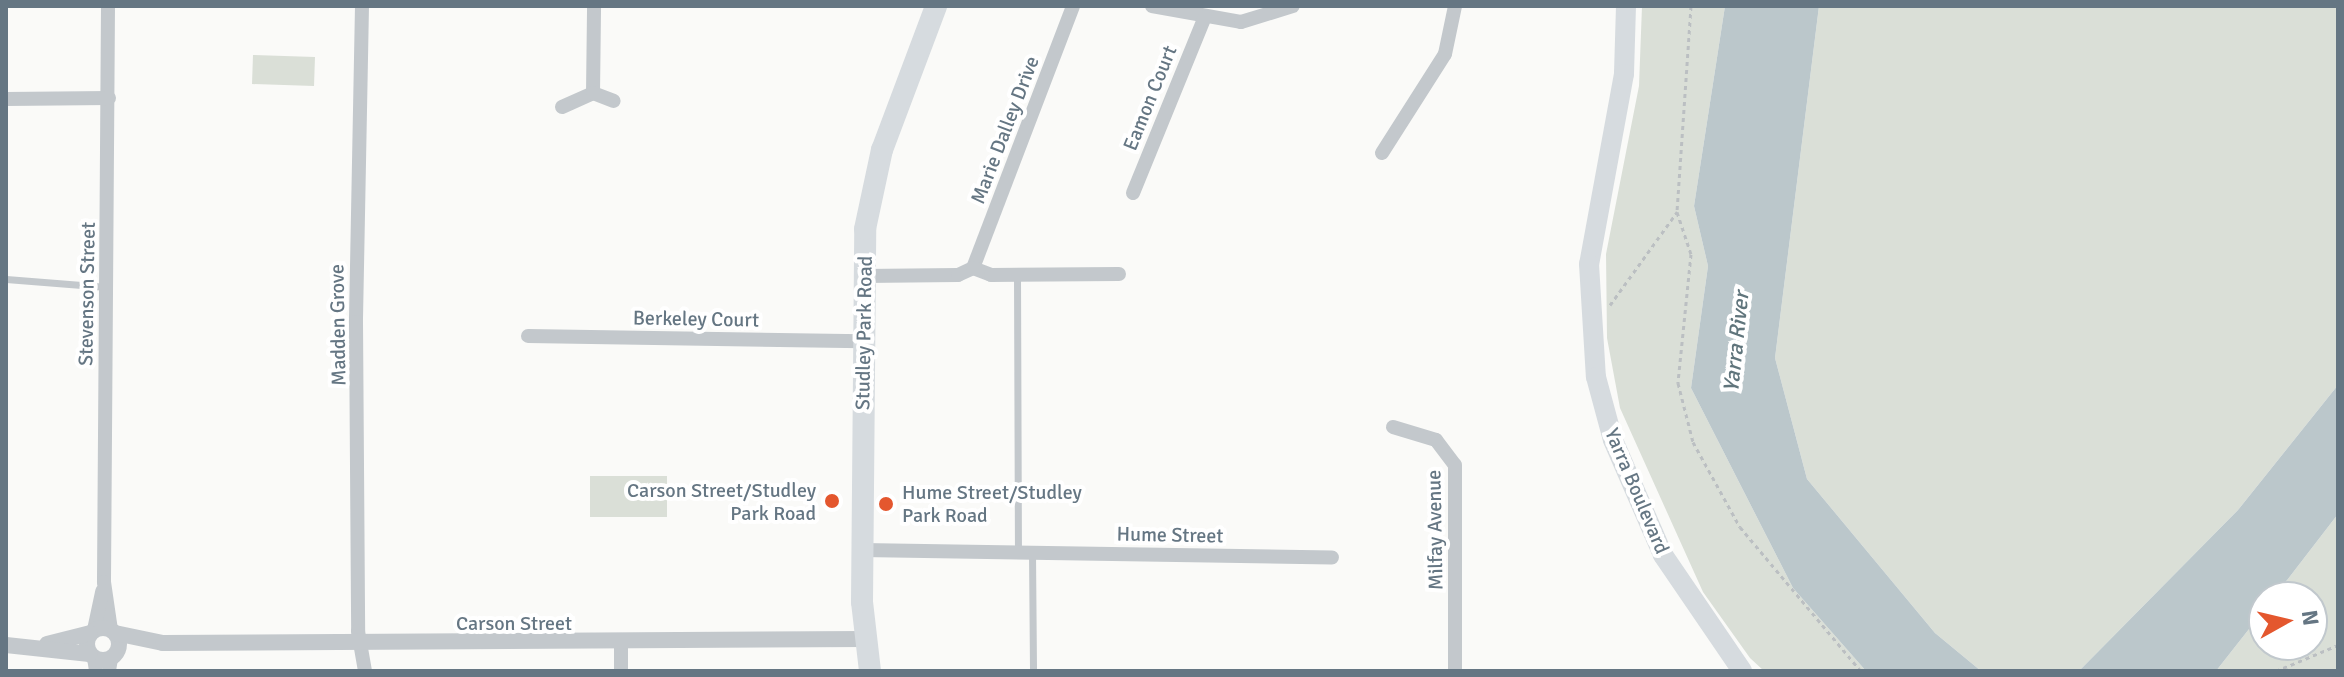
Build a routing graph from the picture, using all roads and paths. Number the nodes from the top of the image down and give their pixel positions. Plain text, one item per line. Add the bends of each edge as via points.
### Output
1 (108, 6) edge
2 (362, 6) edge
3 (594, 6) edge
4 (936, 6) edge
5 (1073, 6) edge
6 (1152, 6) edge
7 (1293, 6) edge
8 (1455, 6) edge
9 (1626, 6) edge
10 (1691, 6) edge
11 (1251, 13) edge
12 (1205, 17) junction
13 (593, 93) junction
14 (109, 98) junction
15 (6, 99) edge
16 (614, 101) dead end
17 (562, 107) dead end
18 (1382, 153) dead end
19 (1133, 193) dead end
20 (1677, 212) junction
21 (973, 268) junction
22 (1119, 274) dead end
23 (1017, 275) junction
24 (864, 276) junction
25 (6, 279) edge
26 (107, 287) junction
27 (1607, 308) dead end
28 (528, 336) dead end
29 (863, 341) junction
30 (1393, 427) dead end
31 (862, 550) junction
32 (1025, 552) junction
33 (1332, 557) dead end
34 (104, 582) junction
35 (92, 631) junction
36 (113, 631) junction
37 (865, 639) junction
38 (163, 643) junction
39 (621, 643) junction
40 (362, 644) junction
41 (6, 645) edge
42 (41, 645) junction
43 (2338, 645) edge
44 (93, 661) edge
45 (112, 661) edge
46 (365, 671) edge
47 (621, 671) edge
48 (870, 671) edge
49 (1033, 671) edge
50 (1455, 671) edge
51 (1742, 671) edge
52 (1861, 671) edge
53 (2276, 671) edge

1 - 14 street, Stevenson Street
2 - 40 street, Madden Grove via 356,314
3 - 13 street
4 - 24 main road, Studley Park Road via 874,177
5 - 21 street, Marie Dalley Drive
6 - 12 street
7 - 11 street
8 - 18 street via 1445,54
9 - 51 main road, Yarra Boulevard via 1624,74 1589,264 1596,377 1613,440 1663,555
10 - 20 path
11 - 12 street
12 - 19 street, Eamon Court
13 - 16 street
13 - 17 street
14 - 15 street
14 - 26 street, Stevenson Street
20 - 27 path via 1625,293
20 - 52 path via 1691,254 1678,383 1693,442 1740,527
21 - 23 street
21 - 24 street via 958,275
22 - 23 street
23 - 32 lane
24 - 29 main road, Studley Park Road
25 - 26 lane
26 - 34 street, Stevenson Street
28 - 29 street, Berkeley Court
29 - 31 main road, Studley Park Road
30 - 50 street, Milfay Avenue via 1436,440 1455,465
31 - 32 street, Hume Street
31 - 37 main road, Studley Park Road
32 - 33 street, Hume Street
32 - 49 lane
34 - 35 street, Stevenson Street
34 - 36 street, Stevenson Street
35 - 36 street, Carson Street
35 - 42 street
35 - 44 street
36 - 38 street, Carson Street
36 - 45 street
37 - 39 street, Carson Street
37 - 48 main road, Studley Park Road
38 - 40 street, Carson Street
38 - 45 street, Carson Street
39 - 40 street, Carson Street
39 - 47 street
40 - 46 street, Madden Grove
41 - 42 street
42 - 44 street
43 - 53 path
44 - 45 street, Carson Street

